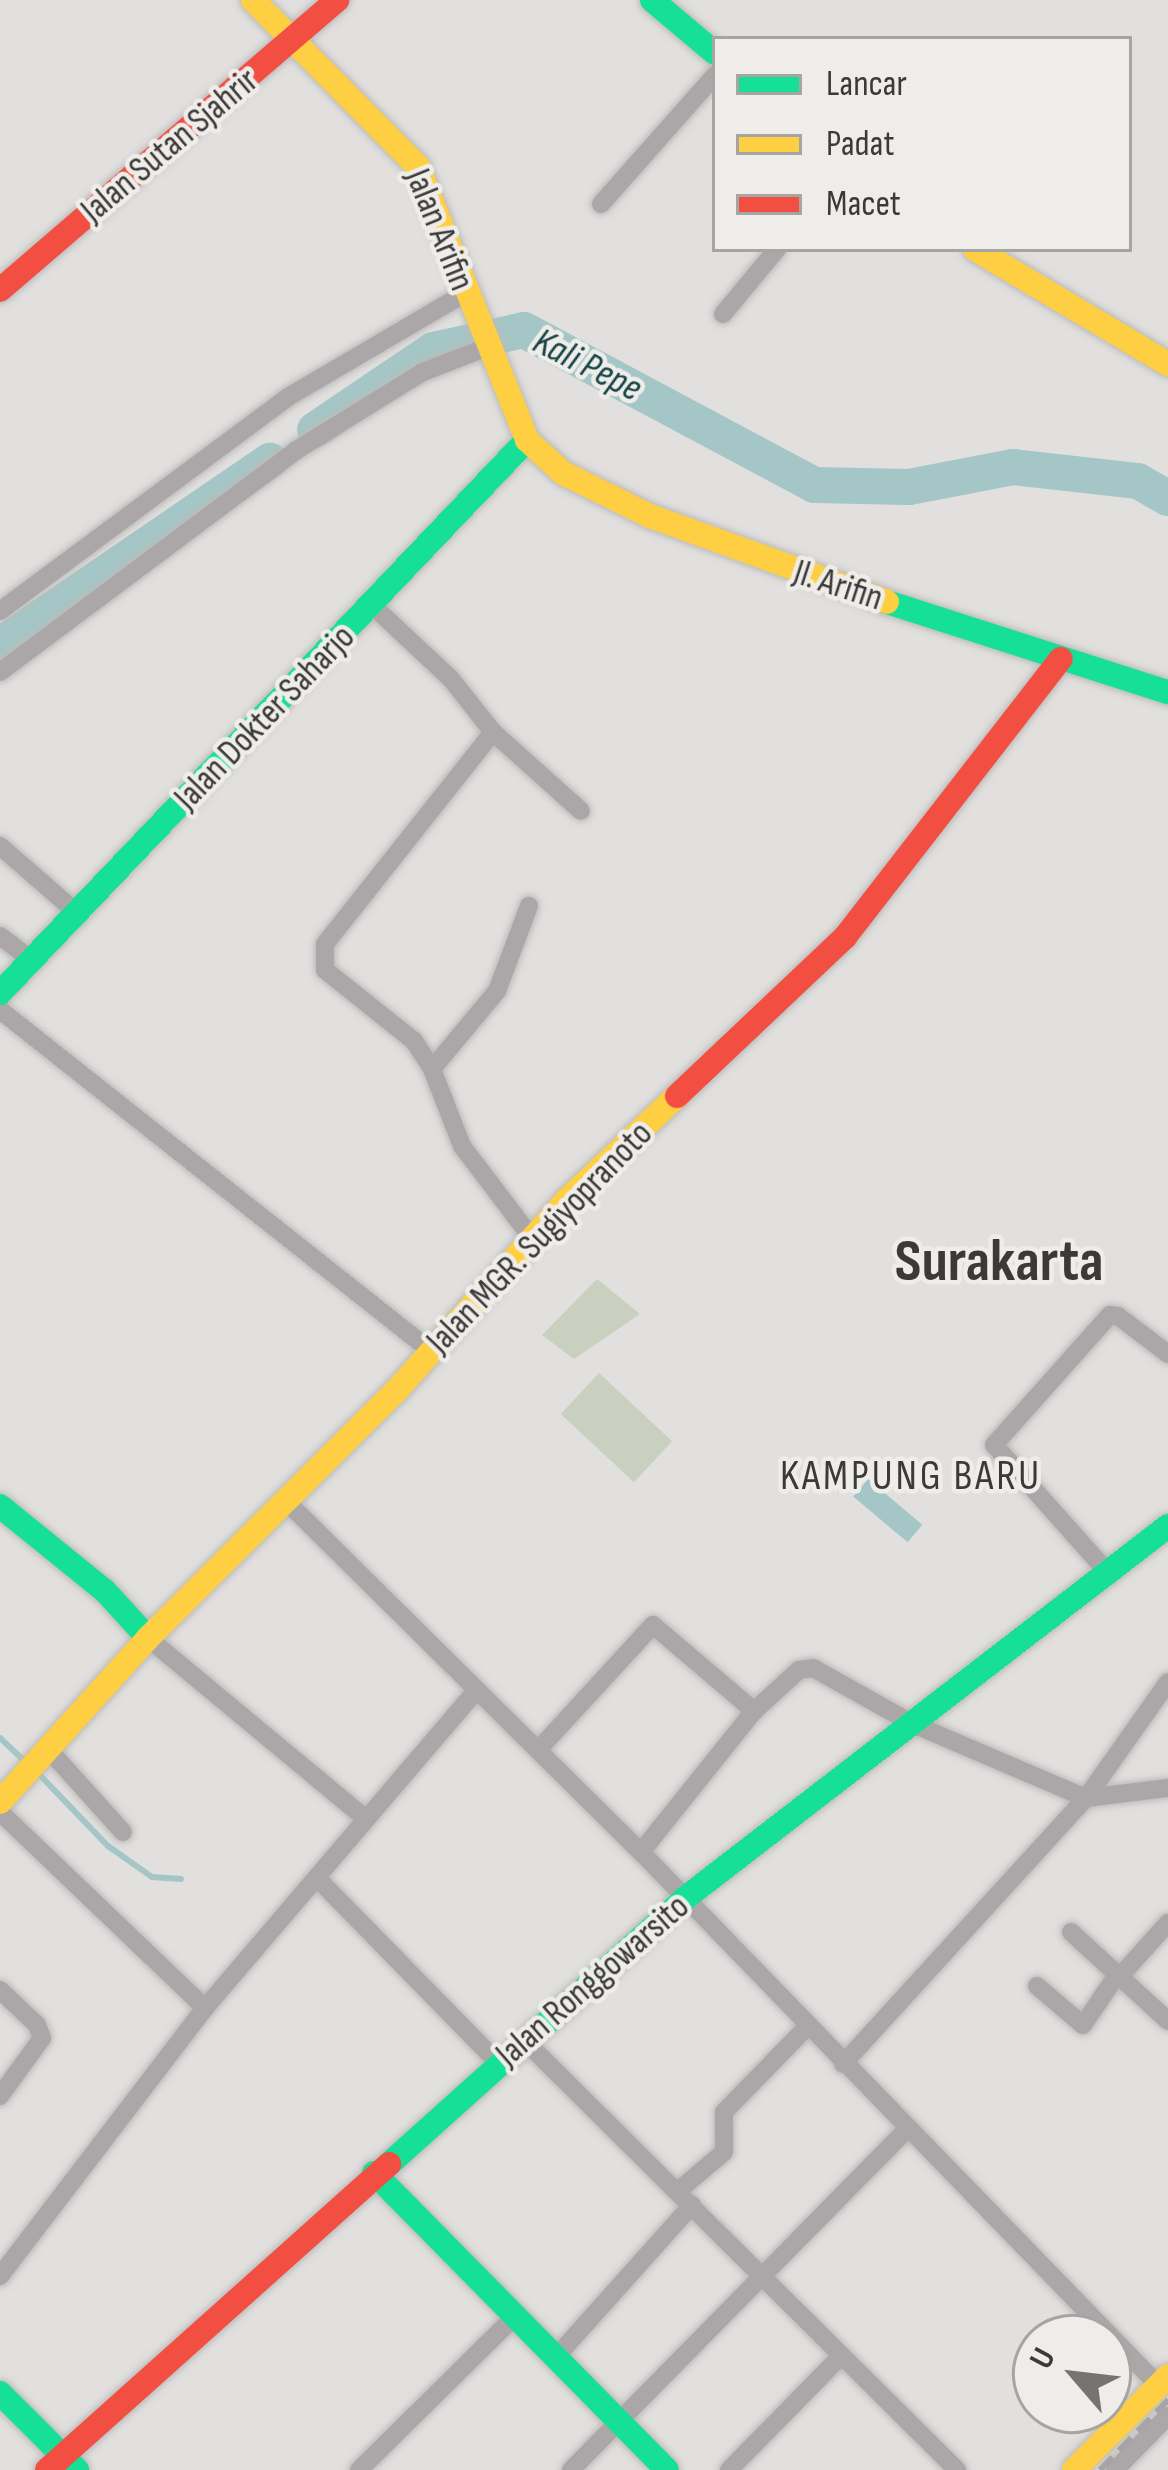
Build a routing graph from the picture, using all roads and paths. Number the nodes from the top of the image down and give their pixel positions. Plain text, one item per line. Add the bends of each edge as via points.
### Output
1 (253, 0) edge
2 (337, 0) edge
3 (652, 0) edge
4 (297, 38) junction
5 (712, 50) edge
6 (712, 78) edge
7 (601, 204) dead end
8 (775, 252) edge
9 (980, 252) edge
10 (0, 290) edge
11 (466, 295) junction
12 (723, 314) dead end
13 (484, 345) junction
14 (1168, 364) edge
15 (527, 440) junction
16 (373, 606) junction
17 (0, 610) edge
18 (1061, 659) junction
19 (0, 672) edge
20 (1168, 692) edge
21 (493, 732) junction
22 (581, 811) dead end
23 (0, 846) edge
24 (529, 906) dead end
25 (76, 912) junction
26 (0, 936) edge
27 (32, 960) junction
28 (1, 994) edge
29 (432, 1070) junction
30 (531, 1237) junction
31 (431, 1351) junction
32 (1168, 1354) edge
33 (288, 1504) junction
34 (0, 1505) edge
35 (1168, 1526) edge
36 (1110, 1575) junction
37 (148, 1638) junction
38 (1168, 1682) edge
39 (476, 1691) junction
40 (754, 1712) junction
41 (913, 1724) junction
42 (538, 1750) junction
43 (44, 1758) junction
44 (1168, 1788) edge
45 (8, 1794) edge
46 (1086, 1798) junction
47 (0, 1812) edge
48 (366, 1819) junction
49 (123, 1832) dead end
50 (641, 1852) junction
51 (326, 1867) junction
52 (684, 1899) junction
53 (1168, 1923) edge
54 (1070, 1932) dead end
55 (1119, 1975) junction
56 (1037, 1986) dead end
57 (0, 1990) edge
58 (205, 2008) junction
59 (1168, 2020) edge
60 (807, 2027) junction
61 (525, 2042) junction
62 (498, 2063) junction
63 (844, 2064) junction
64 (0, 2096) edge
65 (907, 2129) junction
66 (374, 2173) junction
67 (685, 2198) junction
68 (0, 2276) edge
69 (761, 2276) junction
70 (516, 2315) junction
71 (556, 2357) junction
72 (840, 2357) junction
73 (1163, 2380) edge
74 (0, 2393) edge
75 (1168, 2416) edge
76 (618, 2421) junction
77 (62, 2465) edge
78 (359, 2470) edge
79 (572, 2470) edge
80 (668, 2470) edge
81 (729, 2470) edge
82 (957, 2470) edge
83 (1074, 2470) edge
84 (1115, 2470) edge

1 - 4 main road, Jalan Arifin
2 - 4 main road, Jalan Sutan Sjahrir
3 - 5 main road
4 - 10 main road, Jalan Sutan Sjahrir
4 - 11 main road, Jalan Arifin via 418,167
6 - 7 street
8 - 12 street
9 - 14 main road
11 - 13 main road, Jalan Arifin
11 - 17 street via 288,397
13 - 15 main road, Jalan Arifin
13 - 19 street via 423,372 295,451
15 - 16 main road, Jalan Dokter Saharjo
15 - 18 main road, Jl. Arifin via 580,483 717,544
16 - 21 street via 451,679
16 - 25 main road, Jalan Dokter Saharjo
18 - 20 main road, Jl. Arifin
18 - 30 main road, Jalan MGR. Sugiyopranoto via 845,937
21 - 22 street
21 - 29 street via 322,955 334,981 414,1041
23 - 25 street
24 - 29 street via 497,991
25 - 27 main road, Jalan Dokter Saharjo
26 - 27 street
27 - 28 main road, Jalan Dokter Saharjo
28 - 31 street
29 - 30 street via 462,1146
30 - 31 main road, Jalan MGR. Sugiyopranoto
31 - 33 main road, Jalan MGR. Sugiyopranoto
32 - 36 street via 1110,1316 994,1445
33 - 37 main road, Jalan MGR. Sugiyopranoto
33 - 39 street
34 - 37 main road via 105,1591
35 - 36 main road, Jalan Ronggowarsito
36 - 41 main road, Jalan Ronggowarsito
37 - 43 main road, Jalan MGR. Sugiyopranoto
37 - 48 street
38 - 46 street
39 - 42 street
39 - 48 street
40 - 41 street via 788,1678 813,1668
40 - 42 street via 652,1624
40 - 50 street
41 - 46 street
41 - 52 main road, Jalan Ronggowarsito
42 - 50 street
43 - 45 main road, Jalan MGR. Sugiyopranoto
43 - 49 street
44 - 46 street
46 - 63 street
47 - 58 street
48 - 51 street
50 - 52 street
51 - 58 street
51 - 62 street
52 - 60 street
52 - 61 main road, Jalan Ronggowarsito
53 - 55 street
54 - 55 street
55 - 56 street via 1083,2025
55 - 59 street
57 - 64 street via 43,2038
58 - 68 street
60 - 63 street
60 - 67 street via 724,2112 724,2152
61 - 62 main road, Jalan Ronggowarsito
61 - 67 street
62 - 66 main road, Jalan Ronggowarsito
63 - 65 street
65 - 69 street
65 - 73 street
66 - 70 main road
66 - 77 main road, Jalan Ronggowarsito
67 - 69 street
67 - 71 street
69 - 72 street
69 - 76 street
70 - 71 main road
70 - 78 street
71 - 76 main road
72 - 81 street
72 - 82 street
73 - 83 main road
74 - 77 main road
75 - 84 street
76 - 79 street
76 - 80 main road

